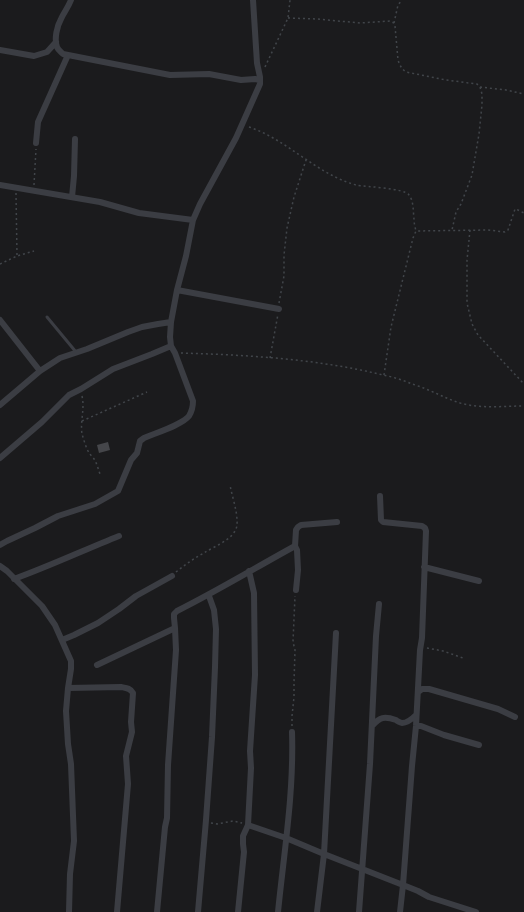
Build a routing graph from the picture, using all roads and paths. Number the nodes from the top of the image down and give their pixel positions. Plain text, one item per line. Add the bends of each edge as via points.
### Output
1 (71, 0) edge
2 (253, 0) edge
3 (290, 0) edge
4 (402, 0) edge
5 (288, 18) junction
6 (394, 23) junction
7 (56, 42) junction
8 (0, 50) edge
9 (68, 55) junction
10 (260, 78) junction
11 (480, 87) junction
12 (524, 94) edge
13 (241, 124) junction
14 (75, 139) dead end
15 (36, 143) joint
16 (306, 159) junction
17 (0, 185) edge
18 (16, 188) junction
19 (33, 191) junction
20 (72, 197) junction
21 (524, 213) edge
22 (193, 220) junction
23 (452, 230) junction
24 (470, 230) junction
25 (416, 231) junction
26 (34, 251) dead end
27 (17, 256) junction
28 (0, 264) edge
29 (177, 290) junction
30 (279, 309) junction
31 (47, 317) dead end
32 (0, 320) edge
33 (171, 322) junction
34 (171, 346) junction
35 (76, 352) junction
36 (175, 353) junction
37 (270, 358) junction
38 (40, 371) junction
39 (384, 375) junction
40 (524, 384) edge
41 (81, 389) junction
42 (147, 392) dead end
43 (0, 405) edge
44 (524, 406) edge
45 (82, 421) junction
46 (0, 458) edge
47 (100, 474) dead end
48 (230, 485) dead end
49 (380, 496) dead end
50 (337, 522) dead end
51 (119, 536) dead end
52 (0, 545) edge
53 (295, 546) junction
54 (0, 566) edge
55 (424, 567) junction
56 (249, 571) junction
57 (172, 576) joint
58 (14, 579) junction
59 (479, 581) dead end
60 (296, 590) joint
61 (208, 596) junction
62 (379, 604) dead end
63 (175, 628) junction
64 (336, 633) dead end
65 (62, 640) junction
66 (420, 650) junction
67 (463, 658) dead end
68 (97, 665) dead end
69 (68, 688) junction
70 (418, 692) junction
71 (416, 715) junction
72 (515, 717) dead end
73 (372, 726) junction
74 (416, 726) junction
75 (292, 732) joint
76 (479, 745) dead end
77 (206, 820) junction
78 (248, 825) junction
79 (286, 838) junction
80 (324, 854) junction
81 (362, 869) junction
82 (403, 884) junction
83 (69, 912) edge
84 (117, 912) edge
85 (156, 912) edge
86 (198, 912) edge
87 (238, 912) edge
88 (278, 912) edge
89 (318, 912) edge
90 (359, 912) edge
91 (400, 912) edge
92 (476, 912) edge

1 - 7 street via 60,20
2 - 10 street
3 - 5 path
4 - 6 path via 398,5
5 - 6 path
5 - 10 path
6 - 11 path via 398,60 406,72 477,84
7 - 8 street via 48,52 34,56
7 - 9 street via 58,49
9 - 10 street via 170,75 209,74 241,80
9 - 15 street via 38,122
10 - 13 street
11 - 12 path
11 - 23 path via 482,105 475,162
13 - 16 path via 276,139
13 - 22 street
14 - 20 street
15 - 19 path
16 - 25 path via 350,183 397,190 410,195
16 - 30 path via 287,228
17 - 18 street
18 - 19 street
18 - 27 path
19 - 20 street
20 - 22 street via 139,213
21 - 24 path via 515,209 505,232
22 - 29 street
23 - 24 path
23 - 25 path
24 - 40 path via 466,260 466,303 472,324 478,335
25 - 39 path via 396,305
26 - 27 path
27 - 28 path
29 - 30 street
29 - 33 street
30 - 37 path
31 - 35 lane
32 - 38 street
33 - 34 street
33 - 35 street via 142,327
34 - 36 street
34 - 41 street via 113,369
35 - 38 street via 60,358
36 - 37 path
36 - 52 street via 193,401 193,410 188,417 140,442 118,491 95,504 58,516
37 - 39 path via 345,367
38 - 43 street
39 - 44 path via 461,403
41 - 45 path
41 - 46 street via 69,396
42 - 45 path
45 - 47 path via 86,446
48 - 57 path via 238,522 234,534
49 - 55 street via 383,522 425,528
50 - 53 street via 301,525 296,530
51 - 58 street
53 - 56 street
53 - 60 street via 298,556
54 - 58 street
55 - 59 street
55 - 66 street
56 - 61 street
56 - 78 street via 254,593 255,675
57 - 65 street via 136,596 98,623
58 - 65 street via 42,606
60 - 75 path
61 - 63 street via 177,611 174,614
61 - 77 street via 214,610 216,630
62 - 73 street
63 - 68 street
63 - 85 street via 168,818
64 - 80 street
65 - 69 street via 71,661
66 - 67 path via 431,648
66 - 70 street
69 - 83 street via 66,711 74,841
69 - 84 street via 121,687 133,693 132,732 126,756 128,784
70 - 71 street
70 - 72 street via 422,689 435,690 498,709
71 - 73 street via 402,723 381,718
71 - 74 street
73 - 81 street
74 - 76 street
74 - 82 street
75 - 79 street via 293,759
77 - 78 path via 218,824 233,821
77 - 86 street
78 - 79 street
78 - 87 street via 243,836 244,852
79 - 80 street
79 - 88 street
80 - 81 street
80 - 89 street
81 - 82 street
81 - 90 street
82 - 91 street
82 - 92 street via 429,897

